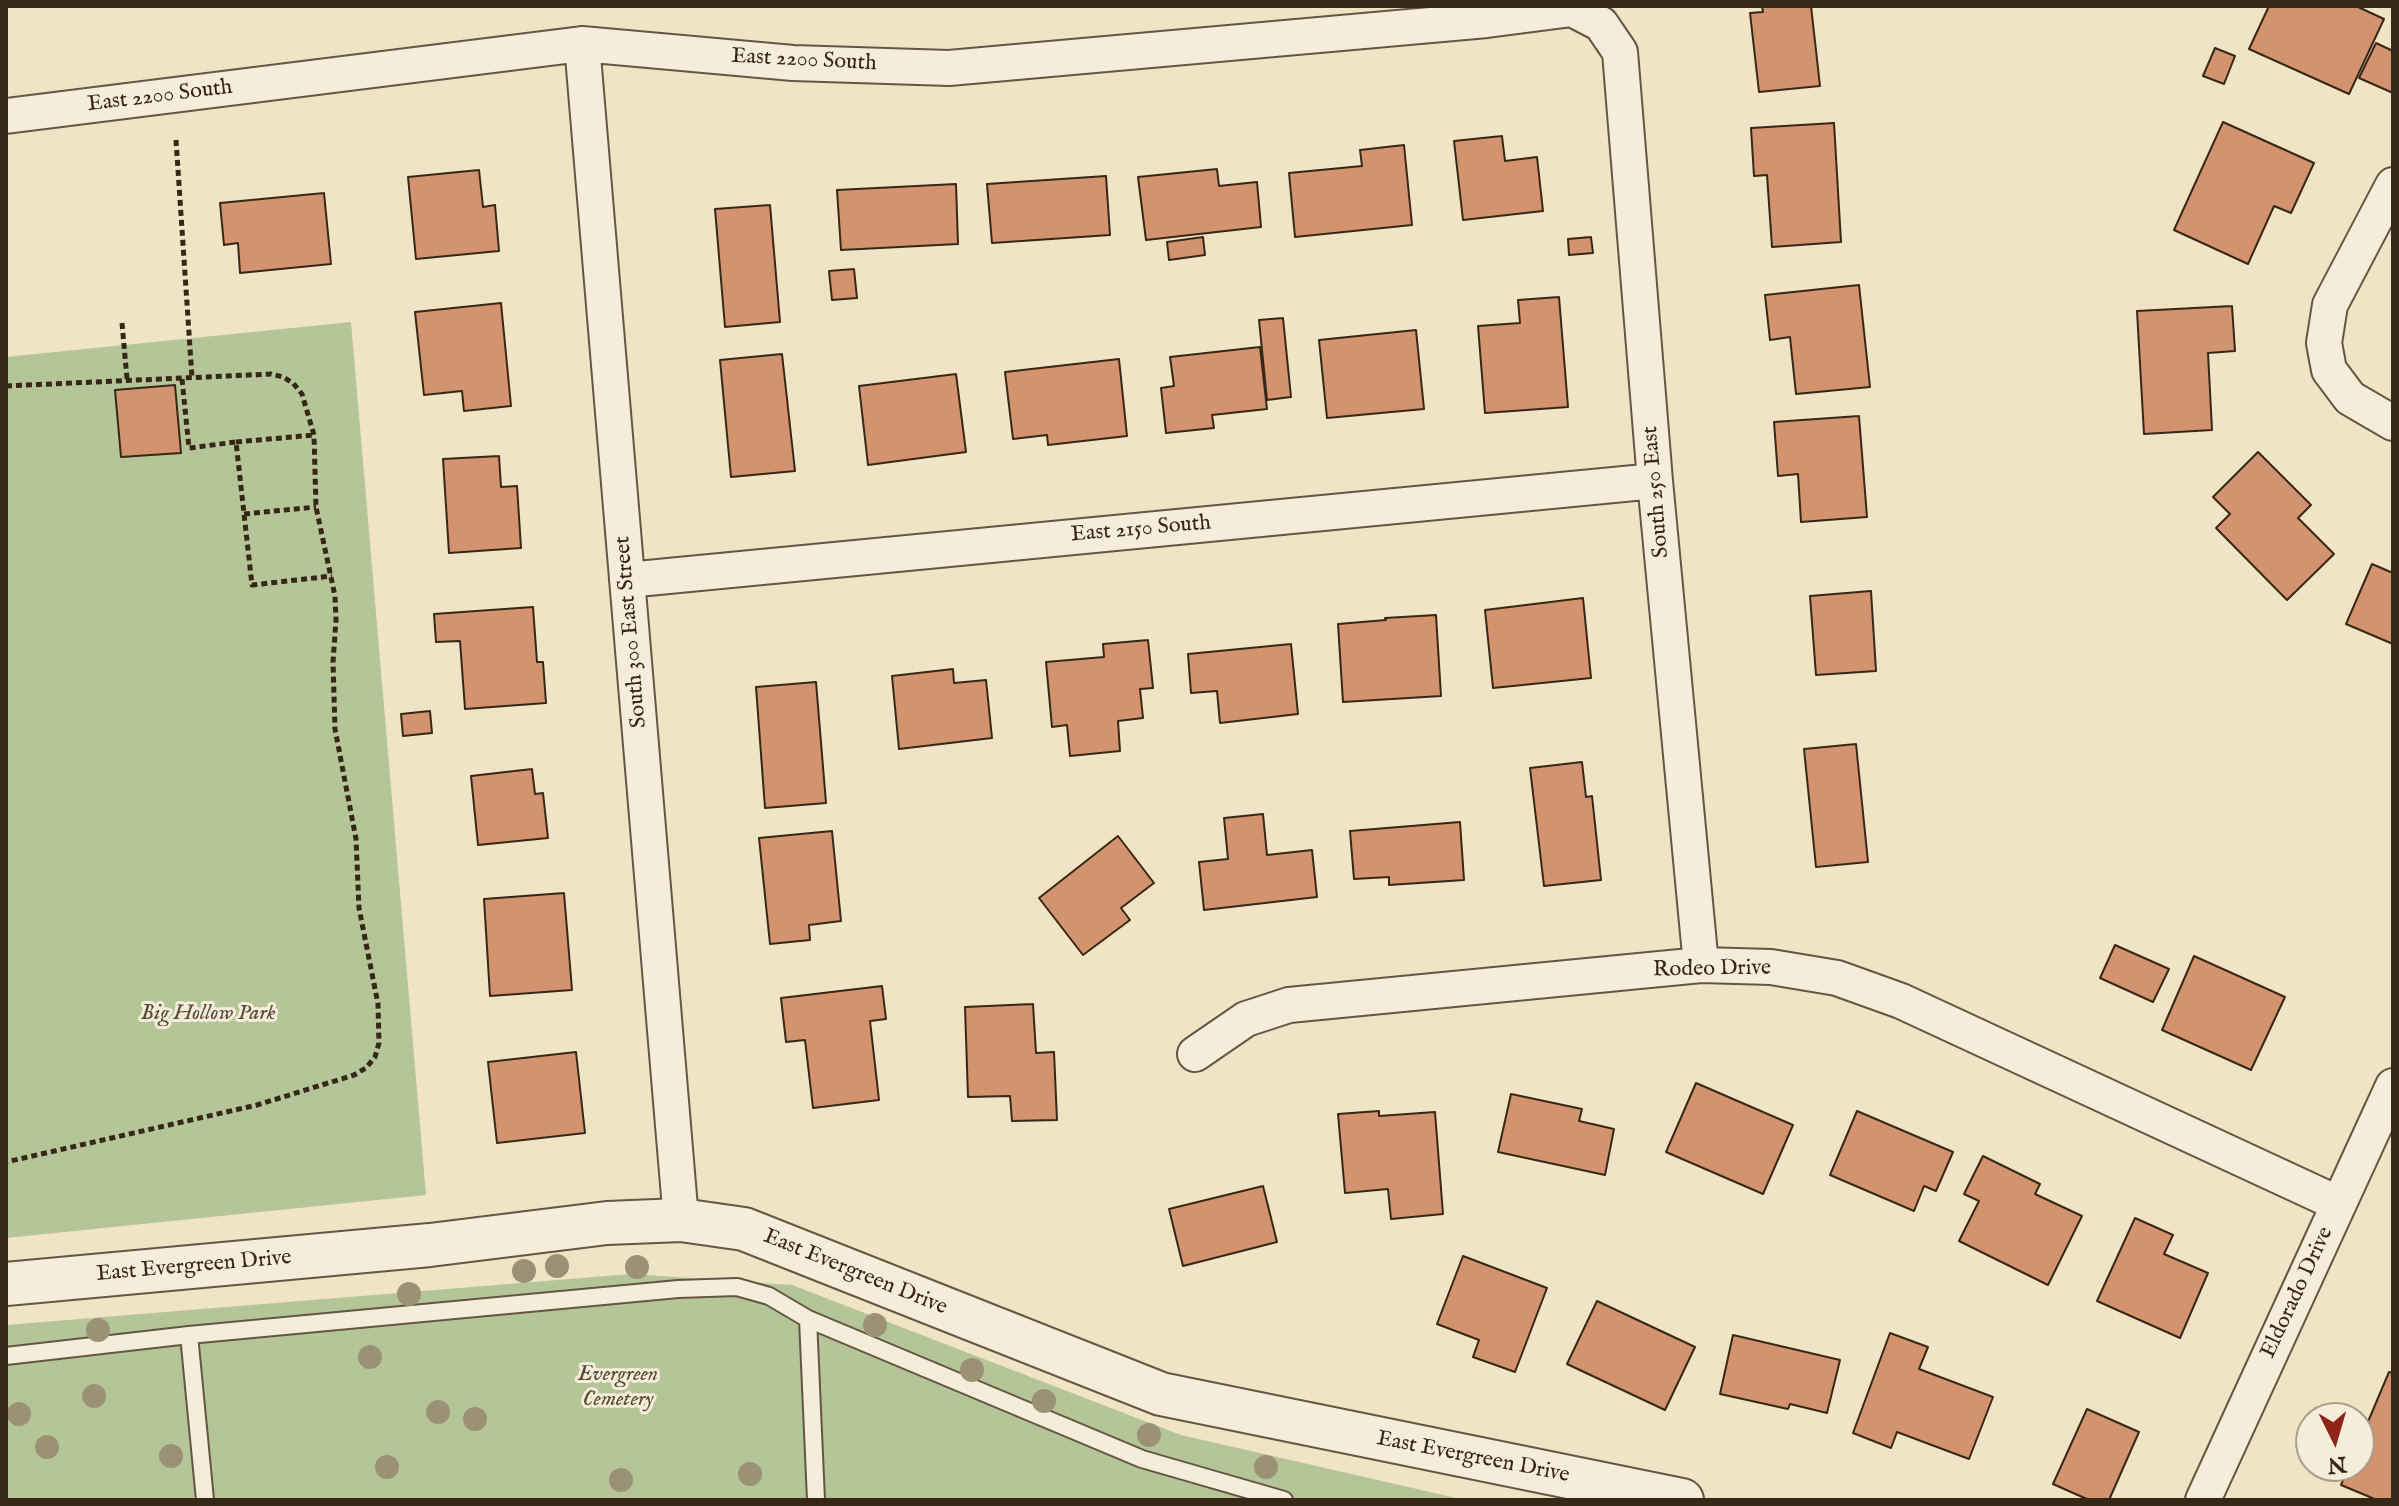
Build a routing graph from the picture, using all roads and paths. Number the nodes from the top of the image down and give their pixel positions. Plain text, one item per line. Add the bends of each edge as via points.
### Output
1 (1601, 24) joint
2 (582, 44) junction
3 (6, 116) edge
4 (176, 140) dead end
5 (2393, 185) edge
6 (122, 323) dead end
7 (192, 378) junction
8 (127, 379) junction
9 (182, 379) junction
10 (6, 386) edge
11 (2393, 423) edge
12 (314, 435) junction
13 (236, 442) junction
14 (1655, 481) junction
15 (316, 507) junction
16 (244, 514) junction
17 (332, 576) junction
18 (627, 580) junction
19 (1701, 965) junction
20 (1195, 1054) dead end
21 (2393, 1086) edge
22 (6, 1162) edge
23 (2339, 1204) junction
24 (681, 1220) junction
25 (6, 1284) edge
26 (808, 1319) junction
27 (189, 1335) junction
28 (6, 1356) edge
29 (205, 1500) edge
30 (816, 1500) edge
31 (1284, 1500) edge
32 (1682, 1500) edge
33 (2203, 1500) edge

1 - 2 street, East 2200 South via 1572,9 949,68 793,63
1 - 14 street, South 250 East via 1620,52
2 - 3 street, East 2200 South
2 - 18 street, South 300 East Street
4 - 7 path
5 - 11 street via 2330,305 2324,343 2329,370 2350,398
6 - 8 path
7 - 9 path
7 - 12 path via 283,377 302,394
8 - 9 path
8 - 10 path
9 - 13 path via 189,448
12 - 13 path
12 - 15 path
13 - 16 path
14 - 18 street, East 2150 South
14 - 19 street, South 250 East
15 - 16 path
15 - 17 path
16 - 17 path via 252,585
17 - 22 path via 335,729 355,830 359,908 378,1004 375,1057 354,1075 257,1105
18 - 24 street, South 300 East Street
19 - 20 street, Rodeo Drive via 1289,1005 1246,1019
19 - 23 street, Rodeo Drive via 1771,967 1837,978 1901,1001
21 - 23 street, Eldorado Drive
23 - 33 street, Eldorado Drive
24 - 25 street, East Evergreen Drive
24 - 32 street, East Evergreen Drive via 744,1229 1161,1394
26 - 27 lane via 769,1296 737,1287
26 - 30 lane
26 - 31 lane via 1142,1459
27 - 28 lane
27 - 29 lane

